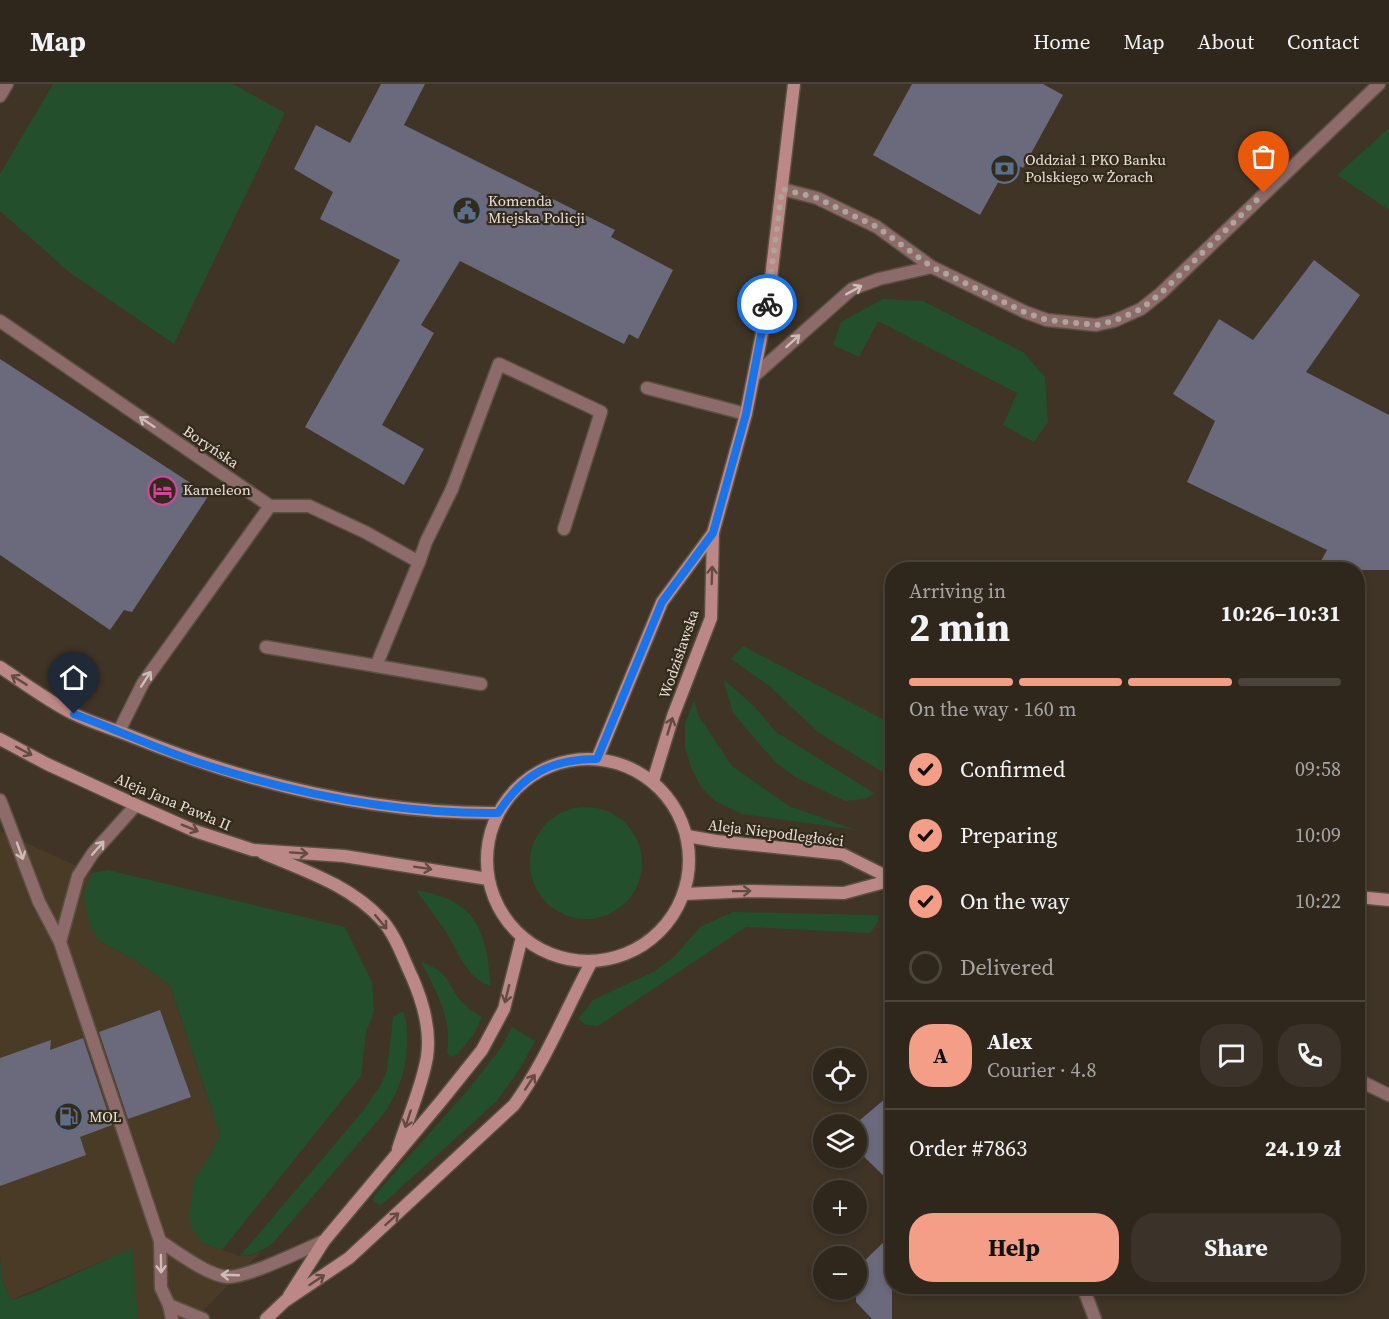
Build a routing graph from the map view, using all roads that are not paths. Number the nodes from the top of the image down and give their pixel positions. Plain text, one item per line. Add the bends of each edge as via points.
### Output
1 (7, 84) edge
2 (794, 84) edge
3 (1379, 84) edge
4 (0, 96) edge
5 (782, 189) junction
6 (932, 267) junction
7 (0, 321) edge
8 (754, 376) junction
9 (647, 388) dead end
10 (746, 414) junction
11 (270, 506) junction
12 (564, 529) dead end
13 (713, 533) junction
14 (419, 562) junction
15 (266, 647) dead end
16 (376, 666) junction
17 (0, 668) edge
18 (481, 684) dead end
19 (119, 731) junction
20 (0, 739) edge
21 (597, 759) junction
22 (653, 782) junction
23 (0, 800) edge
24 (136, 805) junction
25 (498, 813) junction
26 (687, 836) junction
27 (253, 850) junction
28 (885, 876) edge
29 (488, 879) junction
30 (885, 882) edge
31 (684, 894) junction
32 (1365, 898) edge
33 (1389, 900) edge
34 (522, 937) junction
35 (60, 942) junction
36 (592, 962) junction
37 (1365, 1083) edge
38 (1389, 1095) edge
39 (396, 1156) junction
40 (160, 1241) junction
41 (324, 1241) junction
42 (1086, 1294) edge
43 (285, 1301) junction
44 (169, 1305) junction
45 (172, 1319) edge
46 (203, 1319) edge
47 (266, 1319) edge
48 (1095, 1319) edge

1 - 4 street
2 - 5 street, Wodzisławska
3 - 6 street via 1161,293 1141,309 1114,321 1096,325 1047,320
5 - 6 street via 817,198 877,227
5 - 8 street, Wodzisławska via 768,303
8 -> 6 street via 852,289
11 -> 7 street, Boryńska
8 - 10 street, Wodzisławska
9 - 10 street
10 - 13 street, Wodzisławska
11 - 14 street via 309,506
19 -> 11 street via 143,683
12 - 14 street via 601,412 499,364 452,489
13 - 21 street, Wodzisławska via 662,602
22 -> 13 street, Wodzisławska via 673,716 711,618
14 - 16 street
15 - 16 street
16 - 18 street
19 -> 17 street via 74,714
19 - 25 street via 195,761 318,795 459,813
20 -> 24 street, Aleja Jana Pawła II
21 - 22 street via 627,765
21 - 25 street via 567,761 540,771 522,782
22 - 26 street via 674,806
23 -> 35 street via 39,902
24 -> 27 street, Aleja Jana Pawła II via 195,831
35 -> 24 street via 78,876
25 - 29 street via 486,856
26 - 28 street, Aleja Niepodległości via 842,854
26 - 31 street via 690,865
27 -> 29 street, Aleja Jana Pawła II via 344,856
27 -> 39 street via 350,892 382,921 402,955 423,1006 428,1033 427,1057
29 - 34 street via 500,910
31 -> 30 street, Aleja Niepodległości via 844,893
31 - 36 street via 663,928 648,941 631,952
32 - 33 street
34 - 36 street via 555,956
34 -> 39 street via 504,1009 488,1040
35 - 40 street
43 -> 36 street via 349,1258 514,1105 541,1065
37 - 38 street
39 - 41 street
41 -> 40 street via 241,1276 227,1277
40 -> 44 street via 161,1288
41 - 43 street
42 - 48 street
43 - 47 street
44 - 45 street
44 - 46 street

